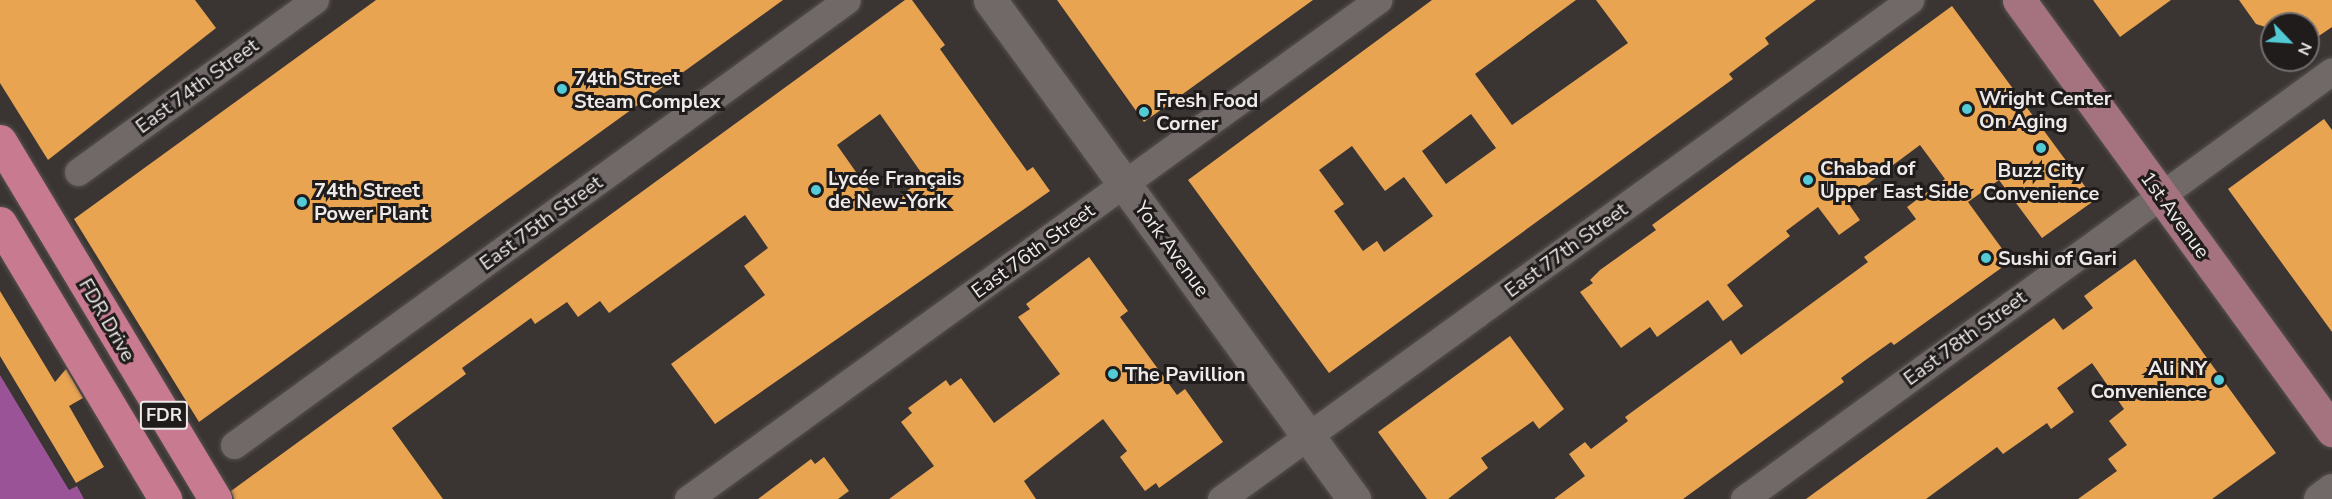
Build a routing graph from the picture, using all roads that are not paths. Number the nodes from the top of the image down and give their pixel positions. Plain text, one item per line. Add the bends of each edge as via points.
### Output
1 (315, 0) edge
2 (847, 0) edge
3 (990, 0) edge
4 (1378, 0) edge
5 (1910, 0) edge
6 (2019, 0) edge
7 (2332, 71) edge
8 (0, 141) edge
9 (78, 172) dead end
10 (1125, 185) junction
11 (2160, 196) junction
12 (0, 223) edge
13 (2332, 430) edge
14 (1309, 436) junction
15 (234, 445) dead end
16 (2332, 489) edge
17 (165, 499) edge
18 (215, 499) edge
19 (687, 499) edge
20 (1221, 499) edge
21 (1354, 499) edge
22 (1744, 499) edge
23 (2320, 499) edge

1 - 9 street, East 74th Street
2 - 15 street, East 75th Street
3 - 10 main road, York Avenue
4 - 10 street, East 76th Street
5 - 14 street, East 77th Street
6 - 11 main road, 1st Avenue
7 - 11 street, East 78th Street
8 - 18 highway, FDR Drive / FDR
10 - 14 main road, York Avenue
10 - 19 street, East 76th Street
11 - 13 main road, 1st Avenue
11 - 22 street, East 78th Street
12 - 17 highway, FDR Drive / FDR
14 - 20 street, East 77th Street
14 - 21 main road, York Avenue
16 - 23 main road

